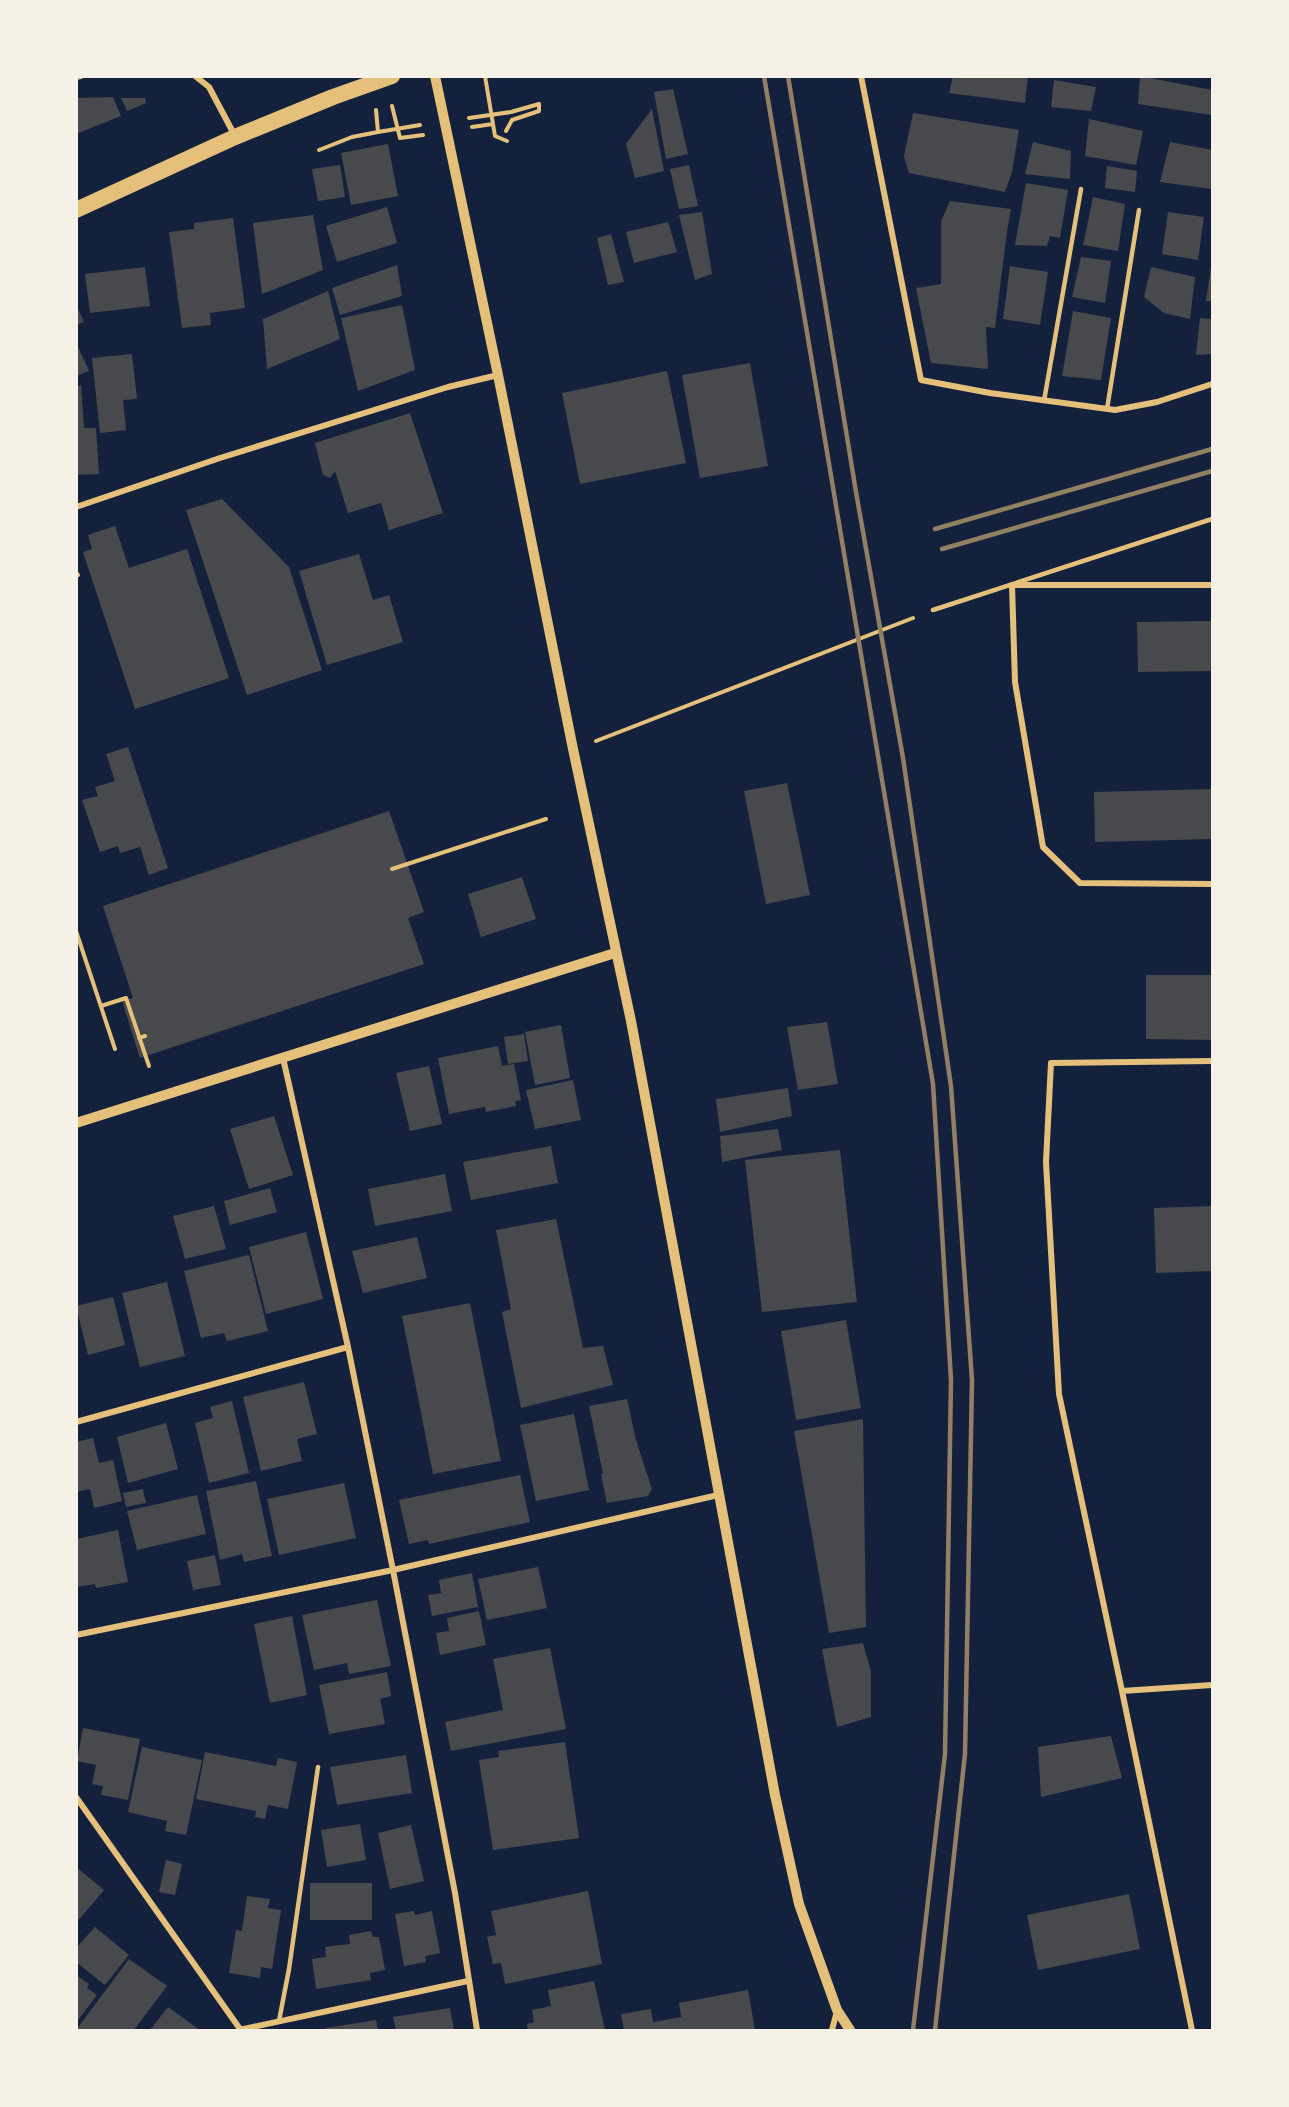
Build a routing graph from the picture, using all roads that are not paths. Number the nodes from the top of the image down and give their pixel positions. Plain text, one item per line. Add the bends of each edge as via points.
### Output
1 (81, 76) edge
2 (195, 76) edge
3 (392, 76) edge
4 (435, 76) edge
5 (861, 76) edge
6 (76, 77) edge
7 (235, 137) junction
8 (1081, 189) dead end
9 (76, 210) edge
10 (1139, 210) dead end
11 (498, 375) junction
12 (1212, 384) edge
13 (1044, 401) junction
14 (1107, 409) junction
15 (76, 507) edge
16 (1212, 519) edge
17 (1011, 585) junction
18 (1212, 585) edge
19 (933, 610) road end
20 (1212, 884) edge
21 (615, 953) junction
22 (283, 1058) junction
23 (1212, 1061) edge
24 (76, 1123) edge
25 (348, 1347) junction
26 (76, 1422) edge
27 (718, 1495) junction
28 (393, 1570) junction
29 (76, 1635) edge
30 (1212, 1685) edge
31 (1122, 1691) junction
32 (318, 1767) dead end
33 (76, 1797) edge
34 (468, 1981) junction
35 (837, 2010) junction
36 (279, 2020) junction
37 (239, 2030) edge
38 (477, 2031) edge
39 (832, 2031) edge
40 (850, 2031) edge
41 (1192, 2031) edge

1 - 6 street
2 - 7 street via 209,87
3 - 7 highway
4 - 11 street
5 - 13 street via 921,380
7 - 9 highway
8 - 13 lane
10 - 14 lane
11 - 15 street via 437,390
11 - 21 street
12 - 14 street via 1157,402 1115,411
13 - 14 street
16 - 17 lane
17 - 18 street
17 - 19 lane
17 - 20 street via 1016,682 1043,847 1080,884
21 - 22 street
21 - 27 street via 631,1021
22 - 24 street
22 - 25 street
23 - 31 street via 1051,1063 1046,1162 1059,1394
25 - 26 street
25 - 28 street
27 - 28 street
27 - 35 street via 799,1904
28 - 29 street
28 - 34 street via 455,1893
30 - 31 street
31 - 41 street
32 - 36 lane
33 - 37 street
34 - 36 street
34 - 38 street
35 - 39 street
35 - 40 street
36 - 37 street

